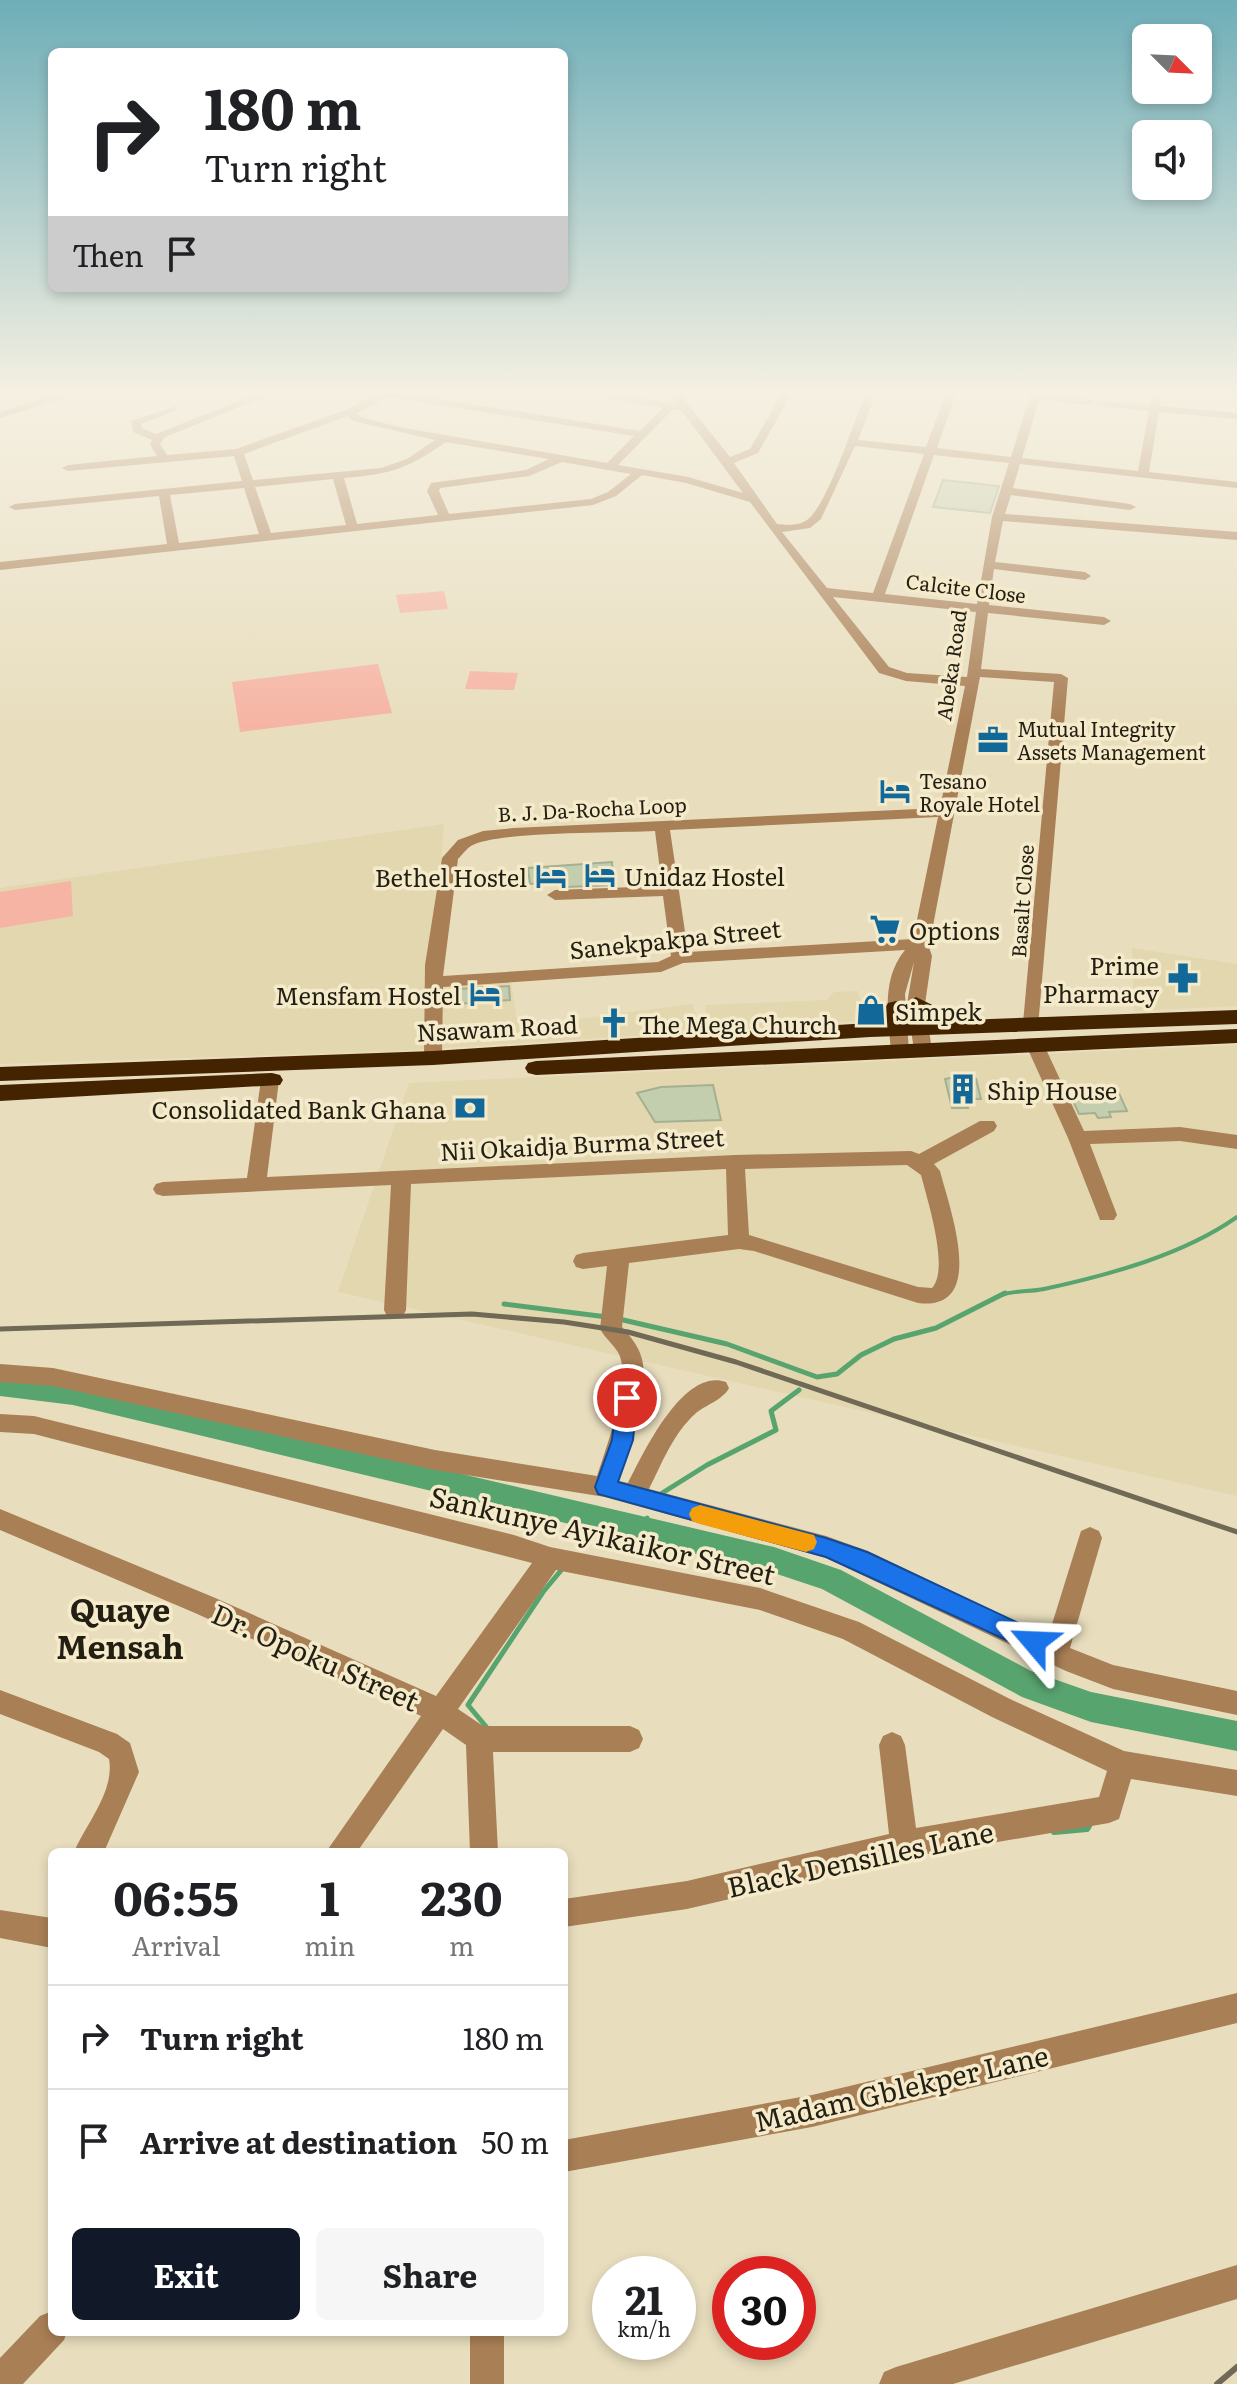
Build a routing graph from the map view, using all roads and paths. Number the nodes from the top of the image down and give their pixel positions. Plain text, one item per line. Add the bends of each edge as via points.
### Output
1 (41, 504) edge
2 (166, 504) edge
3 (257, 504) edge
4 (345, 504) edge
5 (439, 504) edge
6 (573, 504) edge
7 (758, 504) edge
8 (825, 504) edge
9 (911, 504) edge
10 (1002, 504) edge
11 (1109, 504) edge
12 (15, 507) dead end
13 (1130, 507) dead end
14 (998, 517) junction
15 (445, 519) junction
16 (352, 527) junction
17 (773, 528) junction
18 (1237, 536) edge
19 (266, 537) junction
20 (174, 548) junction
21 (988, 565) junction
22 (0, 566) edge
23 (1085, 576) dead end
24 (824, 592) junction
25 (878, 596) junction
26 (980, 609) junction
27 (1104, 621) dead end
28 (974, 678) junction
29 (945, 812) junction
30 (662, 826) junction
31 (672, 891) junction
32 (555, 895) dead end
33 (920, 946) junction
34 (680, 958) junction
35 (434, 982) junction
36 (1237, 1017) edge
37 (908, 1028) junction
38 (1034, 1034) junction
39 (1237, 1036) edge
40 (433, 1058) junction
41 (0, 1074) edge
42 (270, 1080) junction
43 (0, 1093) edge
44 (987, 1126) dead end
45 (1078, 1138) junction
46 (1237, 1142) edge
47 (916, 1160) junction
48 (735, 1162) junction
49 (401, 1179) junction
50 (256, 1185) junction
51 (163, 1189) dead end
52 (1107, 1215) dead end
53 (739, 1241) junction
54 (619, 1256) junction
55 (583, 1261) dead end
56 (395, 1310) dead end
57 (0, 1373) edge
58 (718, 1388) dead end
59 (0, 1423) edge
60 (605, 1487) junction
61 (634, 1495) junction
62 (0, 1519) edge
63 (1090, 1538) dead end
64 (550, 1558) junction
65 (1056, 1652) junction
66 (0, 1702) edge
67 (1237, 1703) edge
68 (439, 1711) junction
69 (479, 1739) junction
70 (630, 1739) dead end
71 (892, 1745) dead end
72 (1122, 1764) junction
73 (1237, 1783) edge
74 (904, 1844) junction
75 (91, 1848) edge
76 (343, 1848) edge
77 (484, 1848) edge
78 (568, 1912) edge
79 (0, 1924) edge
80 (48, 1927) edge
81 (1237, 2008) edge
82 (568, 2155) edge
83 (1237, 2282) edge
84 (48, 2332) edge
85 (487, 2336) edge
86 (0, 2383) edge
87 (487, 2384) edge
88 (896, 2384) edge

1 - 12 street
2 - 20 street
3 - 19 street
4 - 16 street
5 - 15 street
6 - 15 street
7 - 17 street
8 - 17 street via 807,525
9 - 25 street
10 - 14 street, Abeka Road
11 - 13 street
14 - 18 street
14 - 21 street, Abeka Road
15 - 16 street
16 - 19 street
17 - 24 street
19 - 20 street
20 - 22 street
21 - 23 street
21 - 26 street, Abeka Road
24 - 25 street, Calcite Close
24 - 28 street via 884,670 906,677
25 - 26 street, Calcite Close
26 - 27 street, Calcite Close
26 - 28 street, Abeka Road
28 - 29 street, Abeka Road
28 - 38 street, Basalt Close via 1061,678
29 - 30 street, B. J. Da-Rocha Loop
29 - 33 street, Abeka Road
30 - 31 street
30 - 35 street, B. J. Da-Rocha Loop via 514,833 464,843 450,858
31 - 32 street
31 - 34 street
33 - 34 street, Sanekpakpa Street
33 - 37 street, Abeka Road via 923,956
34 - 35 street, Sanekpakpa Street via 661,967
35 - 40 street, B. J. Da-Rocha Loop
36 - 38 highway, Nsawam Road
37 - 38 highway, Nsawam Road
37 - 38 highway, Nsawam Road via 975,1025
37 - 40 highway, Nsawam Road
37 - 42 highway, Nsawam Road
38 - 39 highway, Nsawam Road
38 - 45 street
40 - 41 highway, Nsawam Road
42 - 43 highway, Nsawam Road
42 - 50 street
44 - 47 street
45 - 46 street via 1180,1134
45 - 52 street
47 - 48 street, Nii Okaidja Burma Street
47 - 53 street via 930,1171 947,1253 949,1278 945,1290 933,1297
48 - 49 street, Nii Okaidja Burma Street
48 - 53 street
49 - 50 street, Nii Okaidja Burma Street
49 - 56 street
50 - 51 street, Nii Okaidja Burma Street
53 - 54 street
54 - 55 street
54 - 60 street via 611,1329 633,1367 622,1440
57 - 60 street via 53,1377 435,1460
58 - 61 street via 675,1416
59 - 64 street, Sankunye Ayikaikor Street via 34,1425
60 - 61 street
61 - 65 street via 859,1559
62 - 68 street, Dr. Opoku Street
63 - 65 street
64 - 68 street
64 - 72 street, Sankunye Ayikaikor Street via 760,1599 850,1630
65 - 67 street via 1113,1677
66 - 75 street via 121,1752 125,1772
68 - 69 street, Dr. Opoku Street
68 - 76 street
69 - 70 street
69 - 77 street
71 - 74 street
72 - 73 street, Sankunye Ayikaikor Street
72 - 74 street, Black Densilles Lane via 1109,1809
74 - 78 street, Black Densilles Lane via 687,1895
79 - 80 street
81 - 82 street, Madam Gblekper Lane via 812,2111
83 - 88 street
84 - 86 street
85 - 87 street

